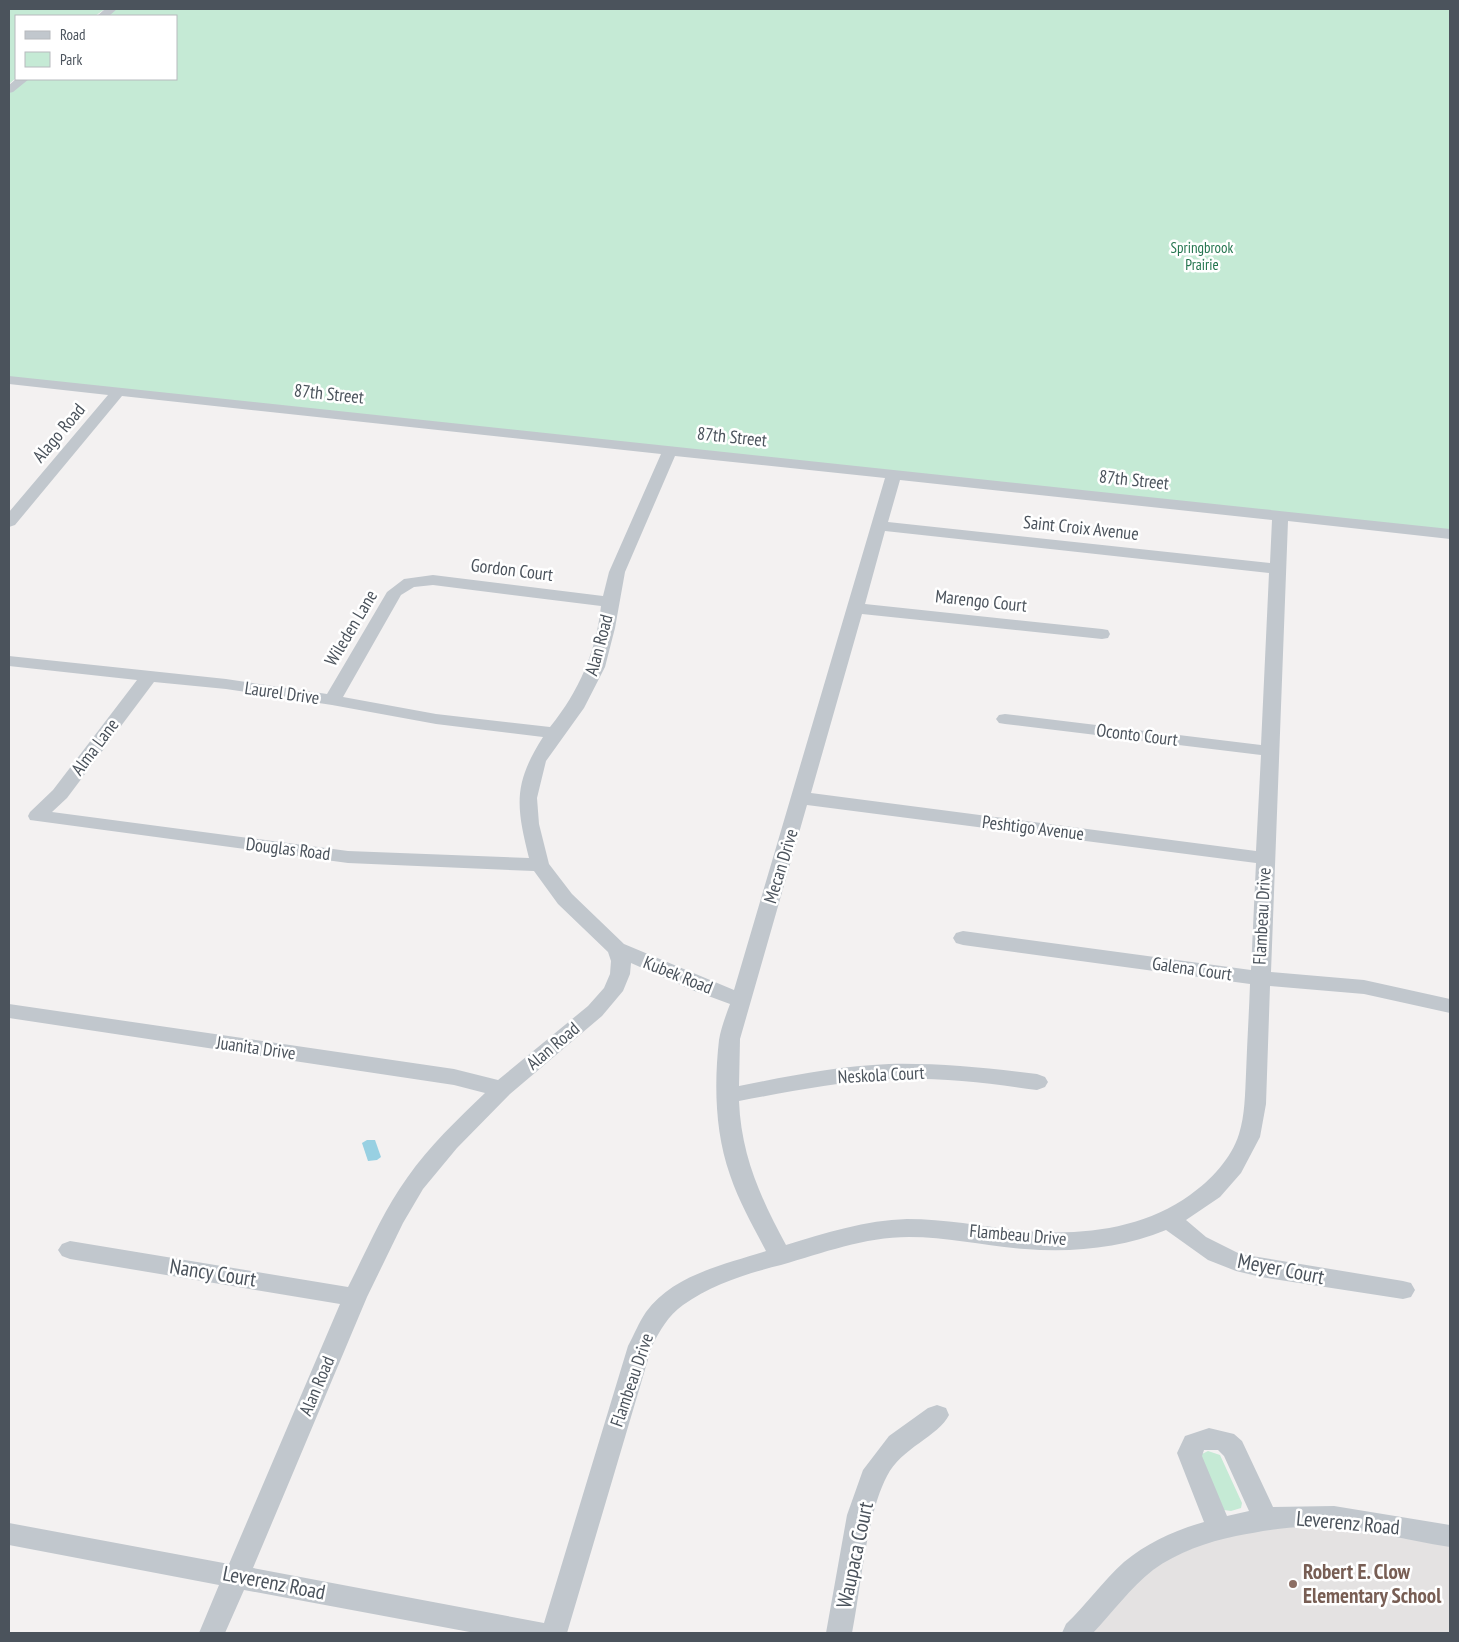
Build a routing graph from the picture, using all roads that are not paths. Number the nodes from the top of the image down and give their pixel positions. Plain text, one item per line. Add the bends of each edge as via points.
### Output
1 (22, 80) edge
2 (9, 90) edge
3 (9, 380) edge
4 (118, 392) junction
5 (670, 450) junction
6 (894, 474) junction
7 (1280, 516) junction
8 (9, 522) edge
9 (880, 526) junction
10 (1450, 534) edge
11 (1277, 569) junction
12 (410, 582) joint
13 (610, 602) junction
14 (856, 608) junction
15 (1102, 634) dead end
16 (9, 661) edge
17 (150, 676) junction
18 (332, 700) junction
19 (1005, 719) dead end
20 (554, 732) junction
21 (1269, 751) junction
22 (801, 798) junction
23 (38, 816) joint
24 (1265, 858) junction
25 (540, 865) junction
26 (963, 938) dead end
27 (616, 949) junction
28 (1260, 978) junction
29 (741, 1000) junction
30 (1450, 1006) edge
31 (9, 1011) edge
32 (1037, 1082) dead end
33 (502, 1089) junction
34 (727, 1096) junction
35 (1170, 1220) junction
36 (70, 1250) dead end
37 (780, 1256) junction
38 (1404, 1290) dead end
39 (355, 1297) junction
40 (938, 1415) dead end
41 (1265, 1519) junction
42 (1219, 1528) junction
43 (9, 1534) edge
44 (1450, 1536) edge
45 (236, 1576) junction
46 (212, 1633) edge
47 (538, 1633) edge
48 (554, 1633) edge
49 (839, 1633) edge
50 (1075, 1633) edge

1 - 2 street
3 - 4 street, 87th Street
4 - 5 street, 87th Street
4 - 8 street, Alago Road
5 - 6 street, 87th Street
5 - 13 street, Alan Road via 622,558
6 - 7 street, 87th Street
6 - 9 street, Mecan Drive
7 - 10 street, 87th Street
7 - 11 street, Flambeau Drive
9 - 11 street, Saint Croix Avenue
9 - 14 street, Mecan Drive
11 - 21 street, Flambeau Drive
12 - 13 street, Gordon Court via 433,580
12 - 18 street, Wileden Lane via 395,592
13 - 20 street, Alan Road via 607,628 596,667 575,708
14 - 15 street, Marengo Court
14 - 22 street, Mecan Drive
16 - 17 street, Laurel Drive
17 - 18 street, Laurel Drive
17 - 23 street, Alma Lane via 60,794
18 - 20 street, Laurel Drive via 436,719
19 - 21 street, Oconto Court
20 - 25 street, Alan Road via 537,761 528,798 530,824
21 - 24 street, Flambeau Drive
22 - 24 street, Peshtigo Avenue
22 - 29 street, Mecan Drive
23 - 25 street, Douglas Road via 348,856
24 - 28 street, Flambeau Drive
25 - 27 street, Alan Road via 566,899
26 - 28 street, Galena Court
27 - 29 street, Kubek Road
27 - 33 street, Alan Road via 621,961 613,991 595,1012
28 - 30 street, Galena Court via 1364,987
28 - 35 street, Flambeau Drive via 1255,1104 1250,1137 1232,1170 1204,1198
29 - 34 street, Mecan Drive via 730,1039
31 - 33 street, Juanita Drive via 454,1077
32 - 34 street, Neskola Court via 923,1072 867,1073
33 - 39 street, Alan Road via 448,1142 415,1183
34 - 37 street, Mecan Drive via 733,1148 751,1200
35 - 37 street, Flambeau Drive via 1115,1236 1070,1241 1025,1240 944,1228 890,1229 844,1236
35 - 38 street, Meyer Court via 1198,1243 1236,1262
36 - 39 street, Nancy Court
37 - 48 street, Flambeau Drive via 704,1281 678,1296 655,1318 640,1346
39 - 45 street, Alan Road
40 - 49 street, Waupaca Court via 898,1443 876,1470 860,1515
41 - 42 street, Leverenz Road
41 - 42 street via 1232,1447 1219,1439 1201,1439 1193,1443 1189,1456
41 - 44 street, Leverenz Road via 1331,1517
42 - 50 street, Leverenz Road via 1193,1536 1144,1562 1125,1577
43 - 45 street, Leverenz Road
45 - 46 street, Alan Road
45 - 47 street, Leverenz Road

